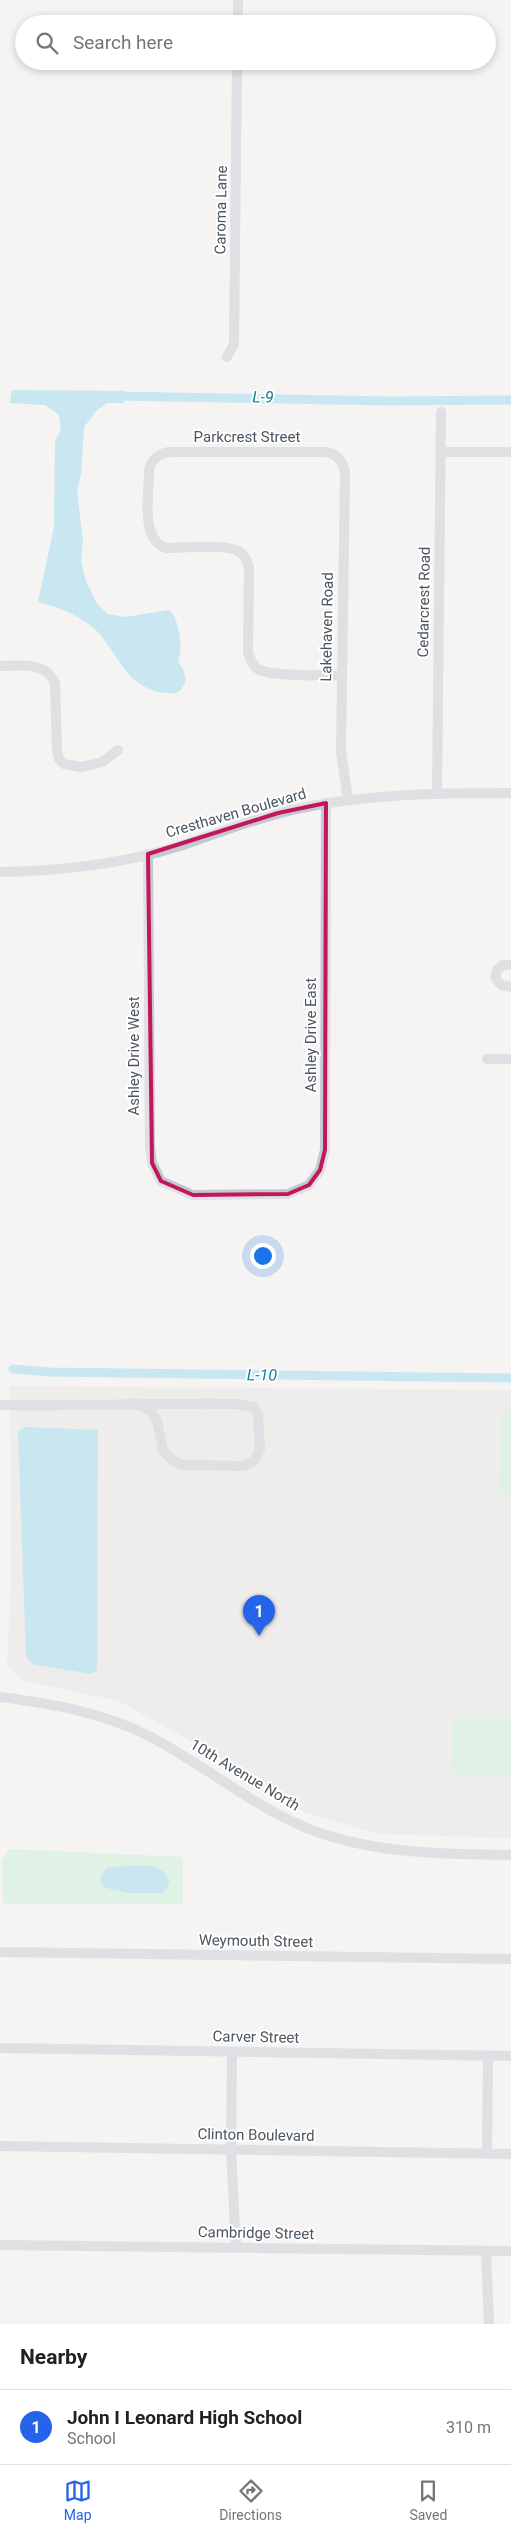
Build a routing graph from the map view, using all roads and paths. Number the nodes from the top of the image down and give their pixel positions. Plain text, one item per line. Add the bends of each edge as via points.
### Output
1 (238, 0) edge
2 (238, 15) edge
3 (237, 70) edge
4 (227, 357) dead end
5 (441, 412) dead end
6 (441, 452) junction
7 (511, 452) edge
8 (337, 456) joint
9 (0, 666) edge
10 (341, 676) junction
11 (118, 750) dead end
12 (437, 793) junction
13 (511, 793) edge
14 (348, 800) junction
15 (326, 803) junction
16 (148, 854) junction
17 (0, 872) edge
18 (511, 965) edge
19 (511, 988) edge
20 (487, 1059) dead end
21 (511, 1059) edge
22 (233, 1196) joint
23 (133, 1403) junction
24 (0, 1405) edge
25 (0, 1697) edge
26 (511, 1855) edge
27 (0, 1952) edge
28 (511, 1959) edge
29 (0, 2048) edge
30 (232, 2052) junction
31 (488, 2055) junction
32 (511, 2056) edge
33 (0, 2146) edge
34 (231, 2150) junction
35 (487, 2153) junction
36 (511, 2154) edge
37 (0, 2245) edge
38 (236, 2248) junction
39 (486, 2251) junction
40 (511, 2251) edge
41 (489, 2324) edge

1 - 2 street
3 - 4 street, Caroma Lane via 234,344
5 - 6 street, Cedarcrest Road
6 - 7 street
6 - 12 street, Cedarcrest Road
8 - 10 street, Lakehaven Road via 345,472
8 - 10 street, Parkcrest Street via 326,452 169,452 158,456 149,471 149,528 151,537 166,548 228,548 244,556 248,568 248,652 256,669 269,673
9 - 11 street via 38,667 52,676 56,683 57,750 64,764 81,767 102,762
10 - 14 street, Lakehaven Road via 341,752
12 - 13 street, Cresthaven Boulevard
12 - 14 street, Cresthaven Boulevard
14 - 15 street, Cresthaven Boulevard
15 - 16 street, Cresthaven Boulevard via 278,813
15 - 22 street, Ashley Drive East via 325,1150 320,1170 309,1184 288,1194
16 - 17 street, Cresthaven Boulevard via 65,869
16 - 22 street, Ashley Drive West via 152,1163 161,1181 183,1192
18 - 19 street via 503,965 495,976 501,985
20 - 21 street
23 - 23 street via 150,1410 157,1421 163,1450 181,1465 244,1466 255,1460 260,1449 258,1414 253,1407
23 - 24 street via 113,1406
25 - 26 street, 10th Avenue North via 77,1709 126,1726 167,1746 271,1812 339,1839 389,1850
27 - 28 street, Weymouth Street
29 - 30 street, Carver Street
30 - 31 street, Carver Street
30 - 34 street
31 - 32 street, Carver Street
31 - 35 street
33 - 34 street, Clinton Boulevard
34 - 35 street, Clinton Boulevard
34 - 38 street
35 - 36 street, Clinton Boulevard
37 - 38 street, Cambridge Street
38 - 39 street, Cambridge Street
39 - 40 street, Cambridge Street
39 - 41 street

